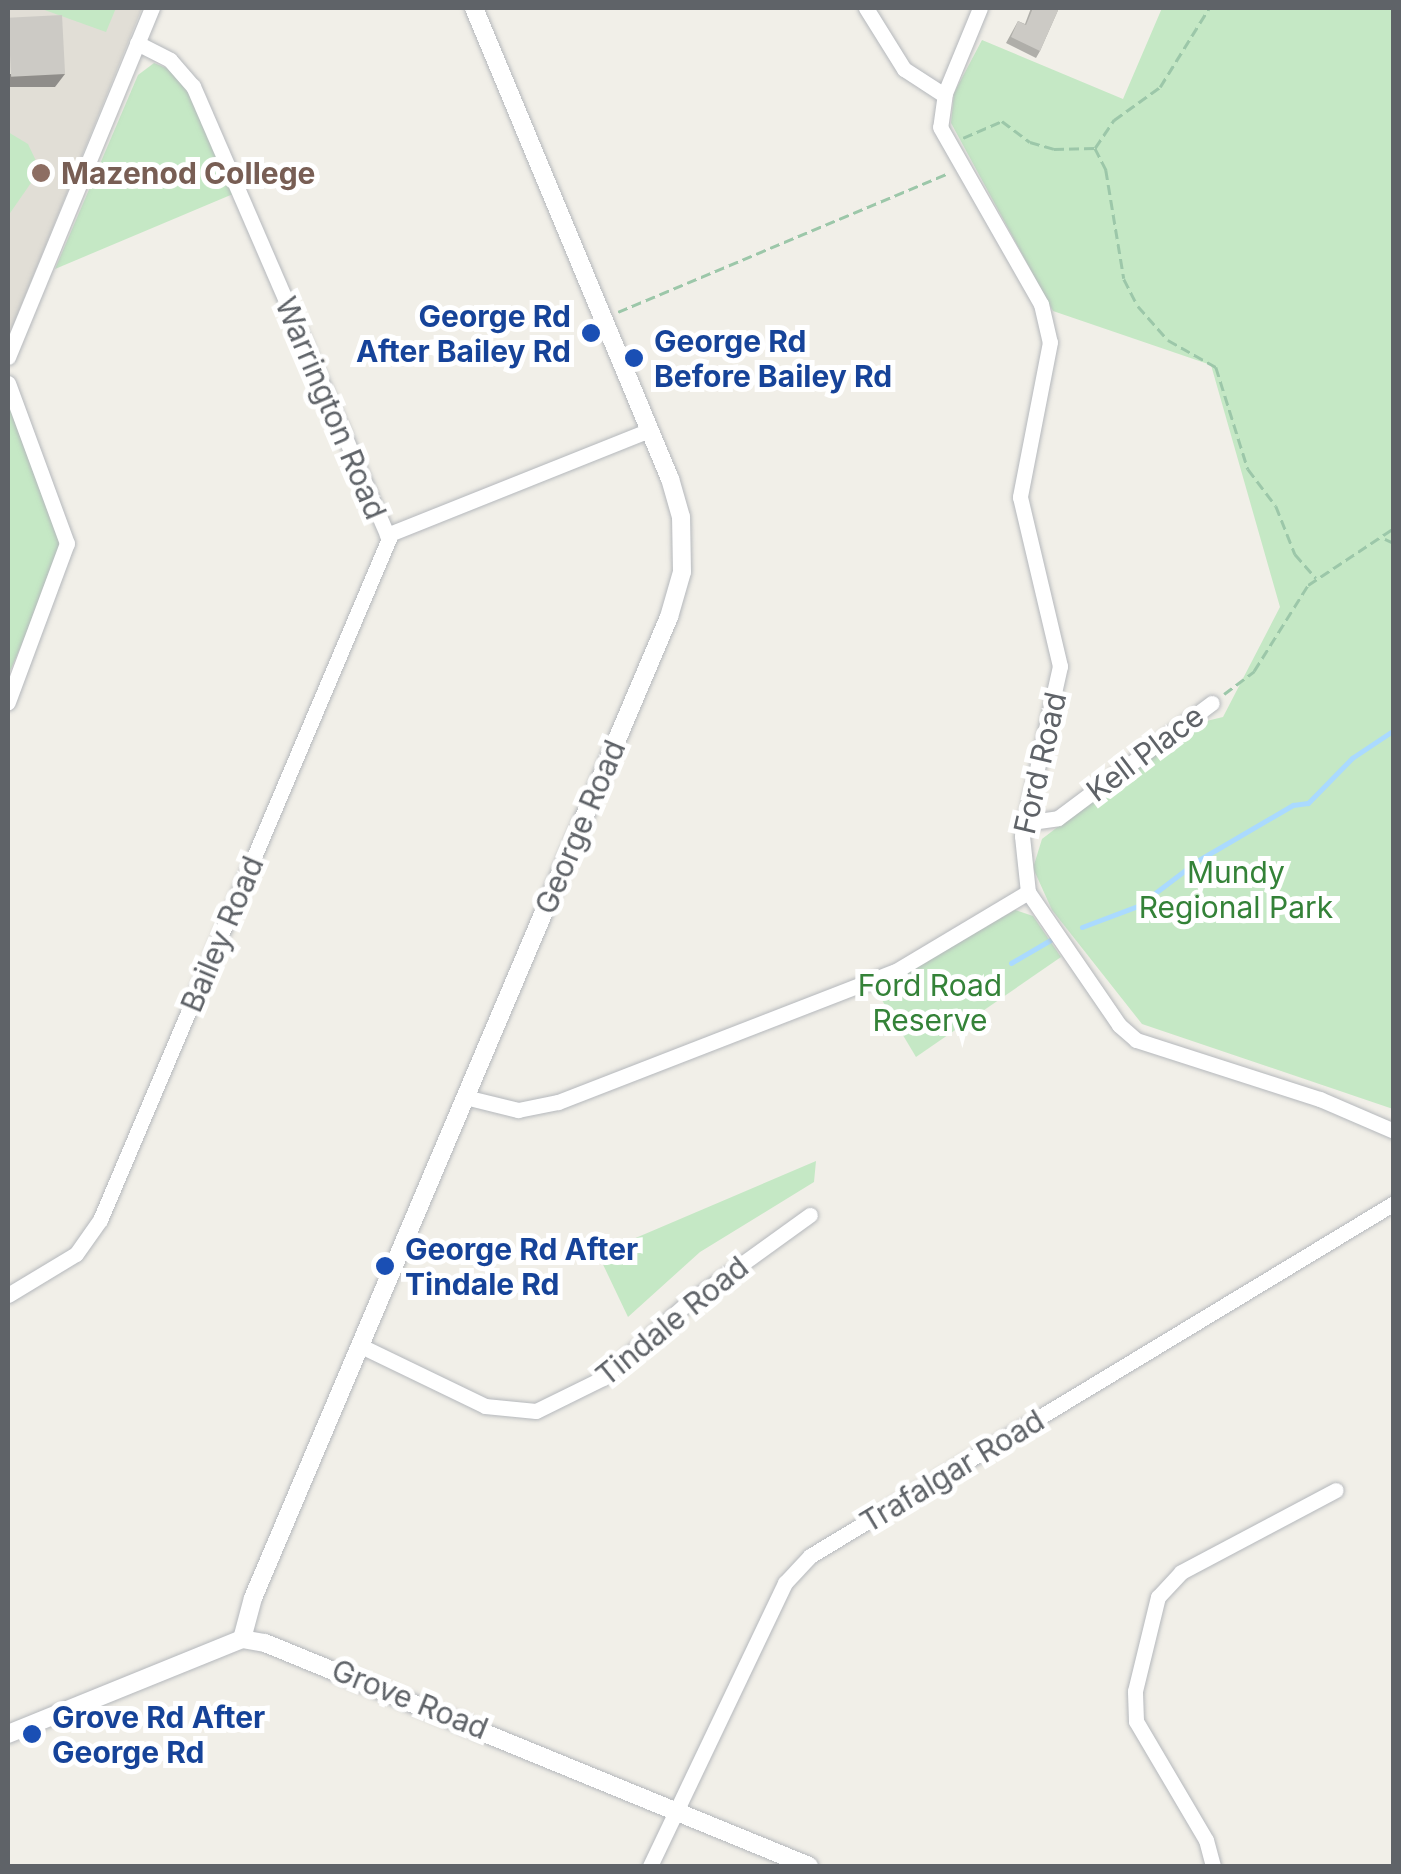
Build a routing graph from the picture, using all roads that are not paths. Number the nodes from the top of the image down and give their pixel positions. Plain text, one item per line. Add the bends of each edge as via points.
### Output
1 (152, 8) edge
2 (474, 8) edge
3 (866, 8) edge
4 (980, 8) edge
5 (137, 43) junction
6 (944, 94) junction
7 (8, 357) edge
8 (8, 383) edge
9 (650, 430) junction
10 (390, 536) junction
11 (8, 702) edge
12 (1212, 703) road end
13 (1024, 823) junction
14 (1028, 892) junction
15 (466, 1097) junction
16 (1394, 1130) edge
17 (1394, 1203) edge
18 (810, 1215) dead end
19 (8, 1295) edge
20 (361, 1346) junction
21 (1336, 1490) dead end
22 (242, 1639) junction
23 (8, 1734) edge
24 (676, 1808) junction
25 (650, 1866) edge
26 (809, 1866) edge
27 (1213, 1866) edge

1 - 5 street
2 - 9 street, George Road
3 - 6 street via 904,69
4 - 6 street, Ford Road
5 - 7 street
5 - 10 street, Warrington Road via 170,60 193,86 376,519
6 - 13 street, Ford Road via 939,120 952,152 1041,304 1049,331 1048,377 1020,497 1060,666
8 - 11 street via 67,543
9 - 10 street, Warrington Road
9 - 15 street, George Road via 681,517 679,588
10 - 19 street, Bailey Road via 100,1220 76,1254
12 - 13 street, Kell Place via 1058,818
13 - 14 street, Ford Road
14 - 15 street via 894,972 558,1102 518,1110
14 - 16 street via 1119,1026 1136,1040
15 - 20 street, George Road
17 - 24 street, Trafalgar Road via 810,1556 785,1584
18 - 20 street, Tindale Road via 685,1306 603,1378 536,1411 485,1406
20 - 22 street, George Road via 253,1598
21 - 27 street via 1181,1572 1158,1597 1135,1691 1136,1721 1206,1840
22 - 23 street
22 - 24 street, Grove Road via 297,1652
24 - 25 street, Trafalgar Road
24 - 26 street, Grove Road

